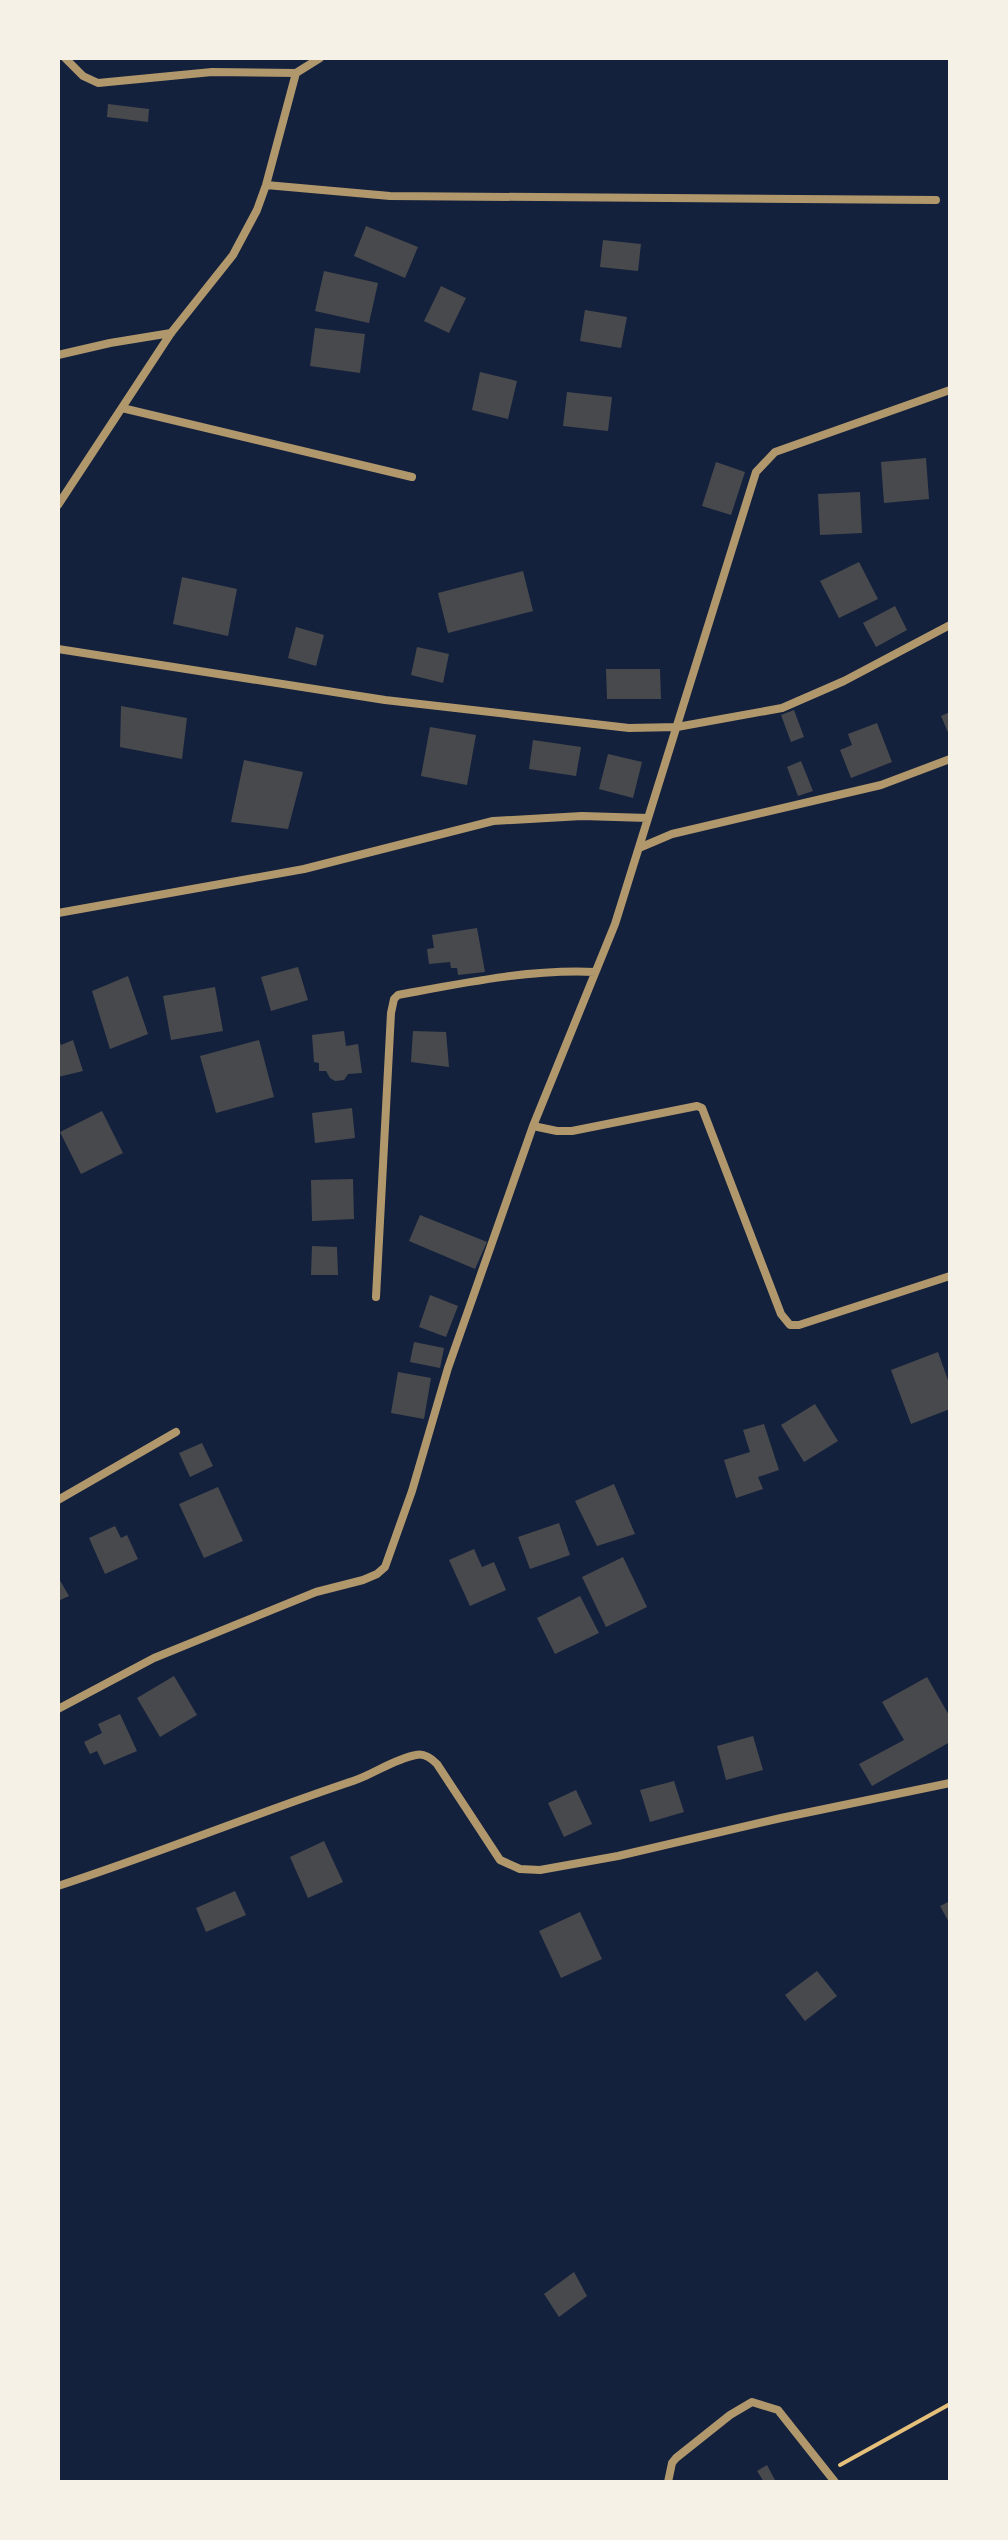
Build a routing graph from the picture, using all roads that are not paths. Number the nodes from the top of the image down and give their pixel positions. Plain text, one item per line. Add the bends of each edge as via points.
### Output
1 (65, 58) edge
2 (320, 58) edge
3 (296, 73) junction
4 (266, 185) junction
5 (936, 200) dead end
6 (171, 333) junction
7 (58, 355) edge
8 (950, 390) edge
9 (122, 408) junction
10 (412, 477) dead end
11 (58, 505) edge
12 (950, 625) edge
13 (58, 649) edge
14 (677, 727) junction
15 (950, 759) edge
16 (648, 818) junction
17 (639, 848) junction
18 (58, 913) edge
19 (595, 972) junction
20 (533, 1126) junction
21 (950, 1276) edge
22 (376, 1297) dead end
23 (176, 1432) dead end
24 (58, 1500) edge
25 (58, 1709) edge
26 (950, 1783) edge
27 (58, 1886) edge
28 (668, 2482) edge
29 (835, 2482) edge

1 - 3 street via 98,83 212,72
2 - 3 street
3 - 4 street
4 - 5 street via 390,196
4 - 6 street via 233,255
6 - 7 street
6 - 9 street
8 - 14 street via 775,452 762,464 751,484
9 - 10 street
9 - 11 street
12 - 14 street via 782,708
13 - 14 street via 385,700 629,728
14 - 16 street
15 - 17 street via 881,785 682,832
16 - 17 street
16 - 18 street via 493,821 304,869
17 - 19 street
19 - 20 street
19 - 22 street via 493,978 394,999
20 - 21 street via 572,1131 702,1108 781,1314 790,1325
20 - 25 street via 382,1571 154,1658
23 - 24 street
26 - 27 street via 618,1856 520,1869 500,1860 437,1764 418,1754
28 - 29 street via 676,2458 752,2402 778,2410

